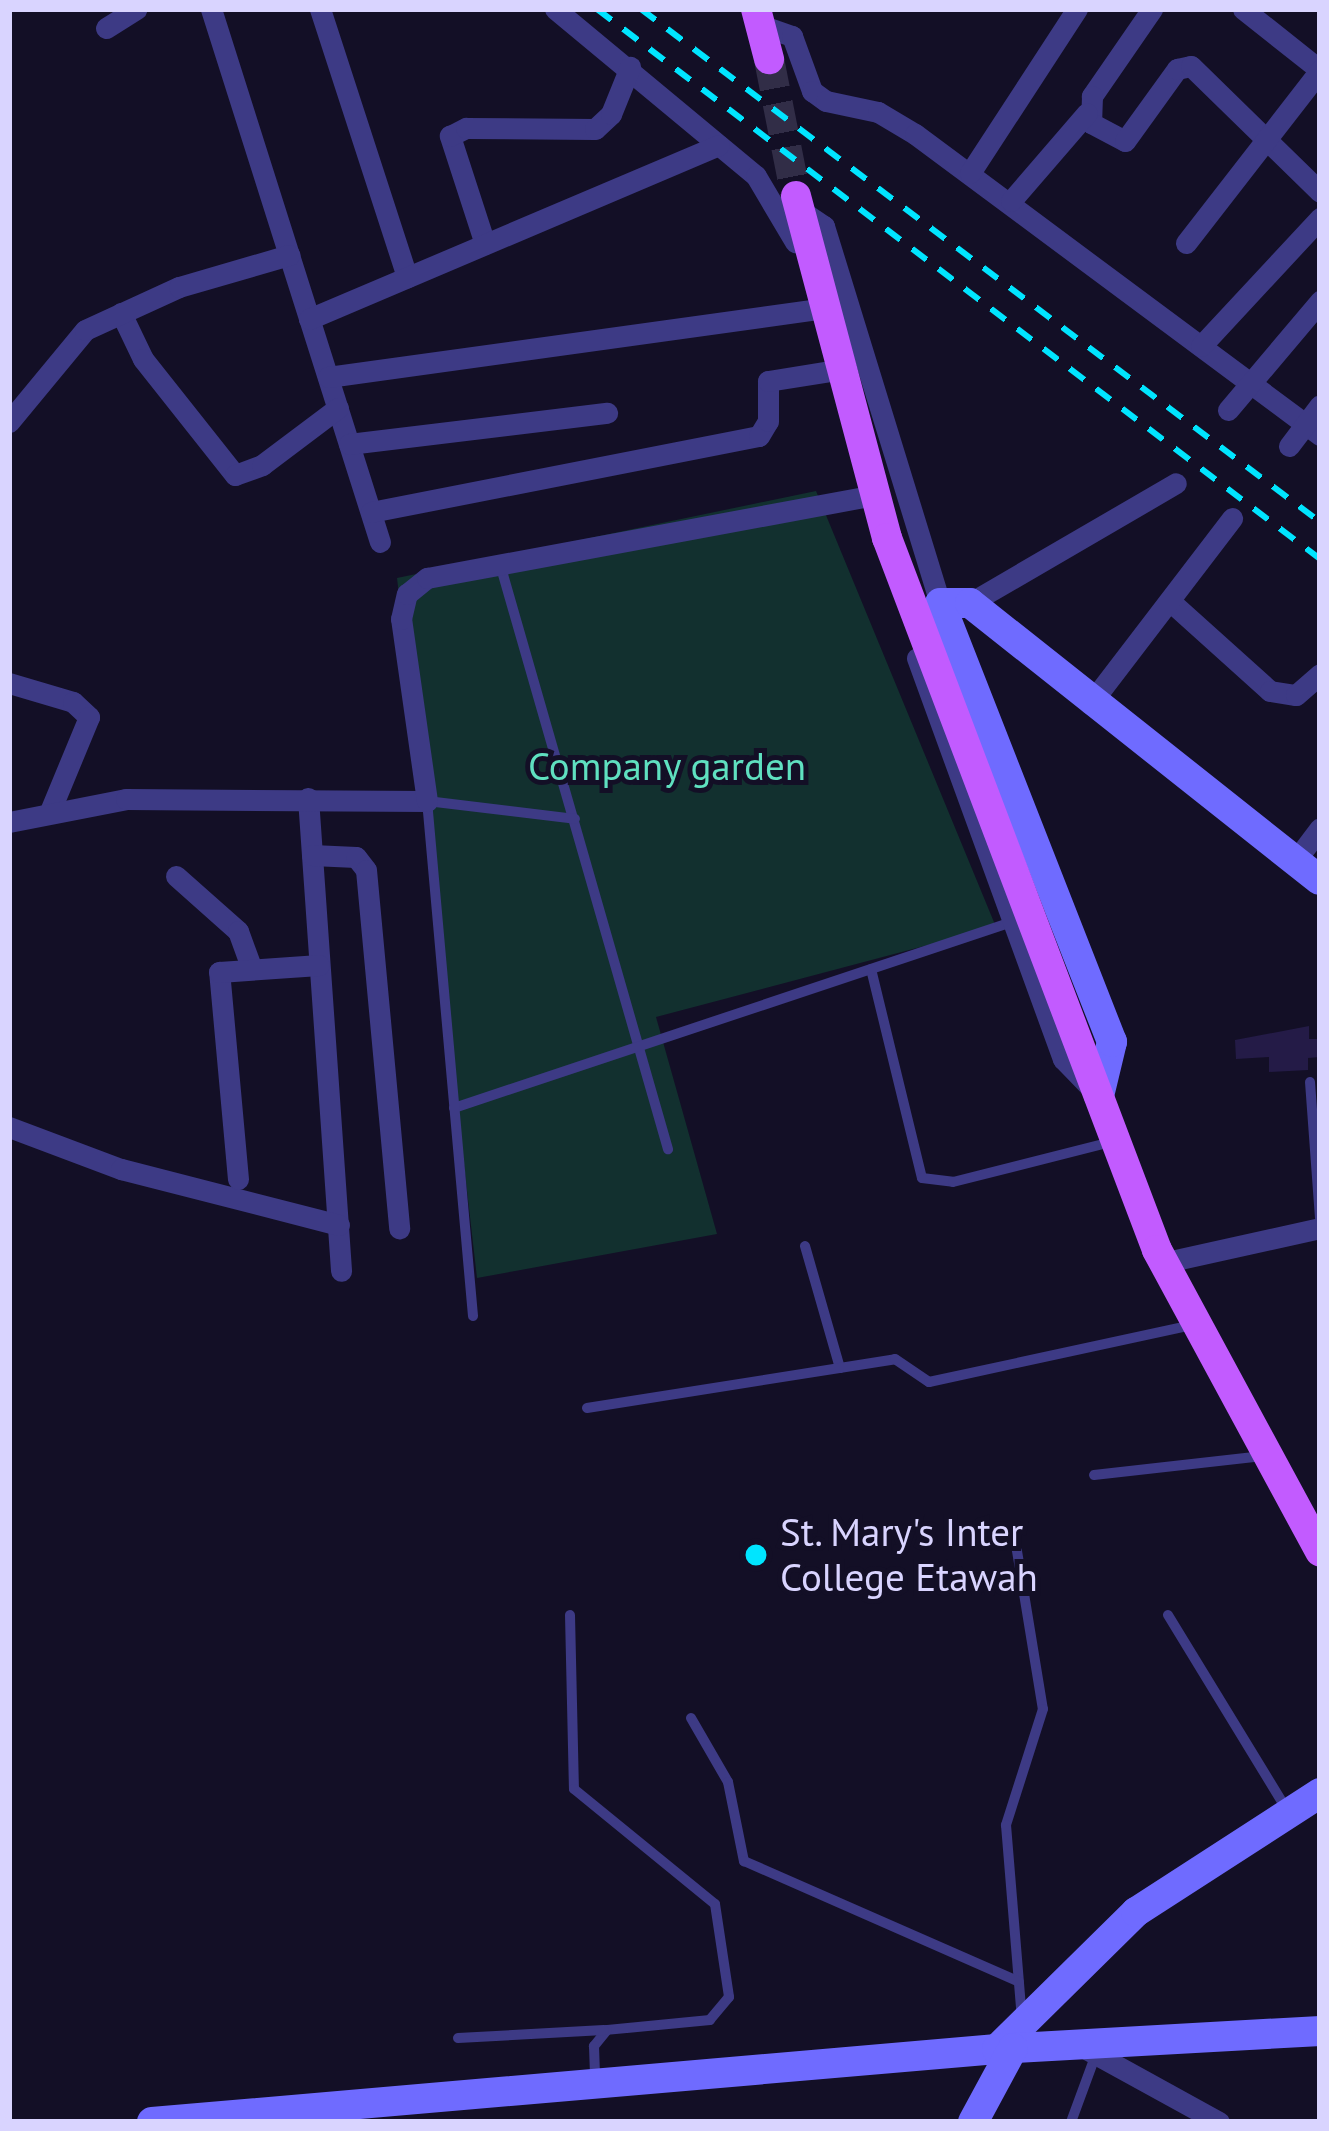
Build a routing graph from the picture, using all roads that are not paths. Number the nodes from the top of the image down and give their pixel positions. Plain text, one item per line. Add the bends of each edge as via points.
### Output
1 (136, 9) edge
2 (211, 9) edge
3 (320, 9) edge
4 (555, 9) edge
5 (1077, 9) edge
6 (1152, 9) edge
7 (1243, 9) edge
8 (758, 17) edge
9 (106, 28) dead end
10 (769, 59) tunnel mouth
11 (630, 67) junction
12 (1320, 70) edge
13 (1087, 113) junction
14 (1266, 133) junction
15 (719, 145) junction
16 (970, 173) junction
17 (1320, 192) edge
18 (1011, 201) junction
19 (798, 203) joint
20 (1320, 218) edge
21 (1186, 243) dead end
22 (485, 244) junction
23 (289, 255) junction
24 (407, 278) junction
25 (1320, 301) edge
26 (815, 308) junction
27 (121, 313) junction
28 (309, 319) junction
29 (1202, 346) junction
30 (831, 370) junction
31 (328, 377) junction
32 (1251, 380) junction
33 (18, 392) edge
34 (338, 408) junction
35 (1228, 410) dead end
36 (607, 413) dead end
37 (1315, 421) edge
38 (9, 422) edge
39 (349, 444) junction
40 (1289, 446) dead end
41 (1176, 483) dead end
42 (863, 497) junction
43 (371, 512) junction
44 (1232, 518) dead end
45 (380, 542) dead end
46 (499, 560) junction
47 (1171, 602) junction
48 (955, 603) junction
49 (1320, 674) edge
50 (9, 683) edge
51 (1090, 704) junction
52 (308, 798) junction
53 (427, 801) junction
54 (50, 811) junction
55 (575, 819) junction
56 (9, 822) edge
57 (1320, 828) edge
58 (312, 855) junction
59 (1307, 870) edge
60 (176, 876) dead end
61 (1012, 922) junction
62 (320, 965) junction
63 (251, 967) junction
64 (871, 969) junction
65 (641, 1046) junction
66 (1310, 1082) dead end
67 (1099, 1096) junction
68 (454, 1108) junction
69 (9, 1127) edge
70 (1116, 1140) junction
71 (668, 1148) dead end
72 (238, 1179) dead end
73 (1320, 1218) edge
74 (339, 1225) junction
75 (399, 1228) dead end
76 (1320, 1228) edge
77 (805, 1246) dead end
78 (1162, 1263) junction
79 (341, 1271) dead end
80 (473, 1316) dead end
81 (1193, 1325) junction
82 (839, 1368) junction
83 (586, 1408) dead end
84 (1263, 1456) junction
85 (1094, 1475) dead end
86 (1017, 1551) dead end
87 (1320, 1552) edge
88 (570, 1615) dead end
89 (1168, 1615) dead end
90 (691, 1718) dead end
91 (1320, 1793) edge
92 (1288, 1813) junction
93 (1019, 1982) junction
94 (607, 2030) junction
95 (1320, 2031) edge
96 (458, 2038) dead end
97 (1011, 2040) junction
98 (1087, 2049) junction
99 (595, 2084) junction
100 (382, 2112) edge
101 (152, 2122) edge
102 (973, 2122) edge
103 (1071, 2122) edge
104 (1220, 2122) edge

1 - 9 street
2 - 23 street
3 - 24 street
4 - 11 street
5 - 16 street
6 - 13 street
7 - 12 street
8 - 10 main road
8 - 16 street via 792,36 812,92 878,112
11 - 15 street
11 - 22 street via 595,130 466,128 450,136
12 - 14 street
13 - 14 street via 1115,142 1125,141 1178,69 1191,67
13 - 18 street
14 - 17 street
14 - 21 street
15 - 22 street
15 - 26 street via 782,208
16 - 18 street
18 - 29 street
19 - 48 street via 824,226
19 - 67 main road via 886,538
20 - 29 street
22 - 24 street
23 - 27 street
23 - 28 street
24 - 28 street
25 - 32 street
26 - 30 street
26 - 31 street
27 - 33 street via 85,330
27 - 34 street via 167,394 235,475 262,465
28 - 31 street
29 - 32 street
30 - 42 street
30 - 43 street via 768,381 768,421 759,436
31 - 34 street
32 - 35 street
32 - 37 street
33 - 38 street
34 - 39 street
36 - 39 street
37 - 40 street
39 - 43 street
41 - 48 street
42 - 46 street
42 - 61 street
43 - 45 street
44 - 47 street
46 - 53 street via 452,568 407,594 402,647
46 - 55 lane
47 - 49 street via 1270,691 1296,695
47 - 51 street
48 - 51 street
48 - 67 street via 1112,1042
50 - 54 street via 87,711
51 - 59 street
52 - 53 street
52 - 54 street via 126,799
52 - 58 street
53 - 55 lane
53 - 68 lane
54 - 56 street
55 - 65 lane
57 - 59 street
58 - 62 street
58 - 75 street via 356,857 366,871
60 - 63 street via 238,932
61 - 64 lane
61 - 67 street via 1063,1060
62 - 63 street
62 - 74 street
63 - 72 street via 218,976
64 - 65 lane
64 - 70 lane via 922,1178 953,1182
65 - 68 lane
65 - 71 lane
66 - 73 lane
67 - 70 main road
68 - 80 lane
69 - 74 street via 122,1169
70 - 78 main road
74 - 79 street
76 - 78 street
77 - 82 lane
78 - 81 main road
81 - 82 lane via 929,1382 895,1359
81 - 84 main road
82 - 83 lane
84 - 85 lane
84 - 87 main road
86 - 93 lane via 1043,1709 1006,1825
88 - 94 lane via 574,1789 716,1904 729,1997 710,2020
89 - 92 lane
90 - 93 lane via 733,1796 744,1861
91 - 92 street
92 - 97 street via 1136,1912
93 - 97 lane
94 - 96 lane
94 - 99 lane via 594,2046
95 - 98 street
97 - 98 street
97 - 99 street
97 - 102 street
98 - 103 lane
98 - 104 street
99 - 100 street
100 - 101 street

